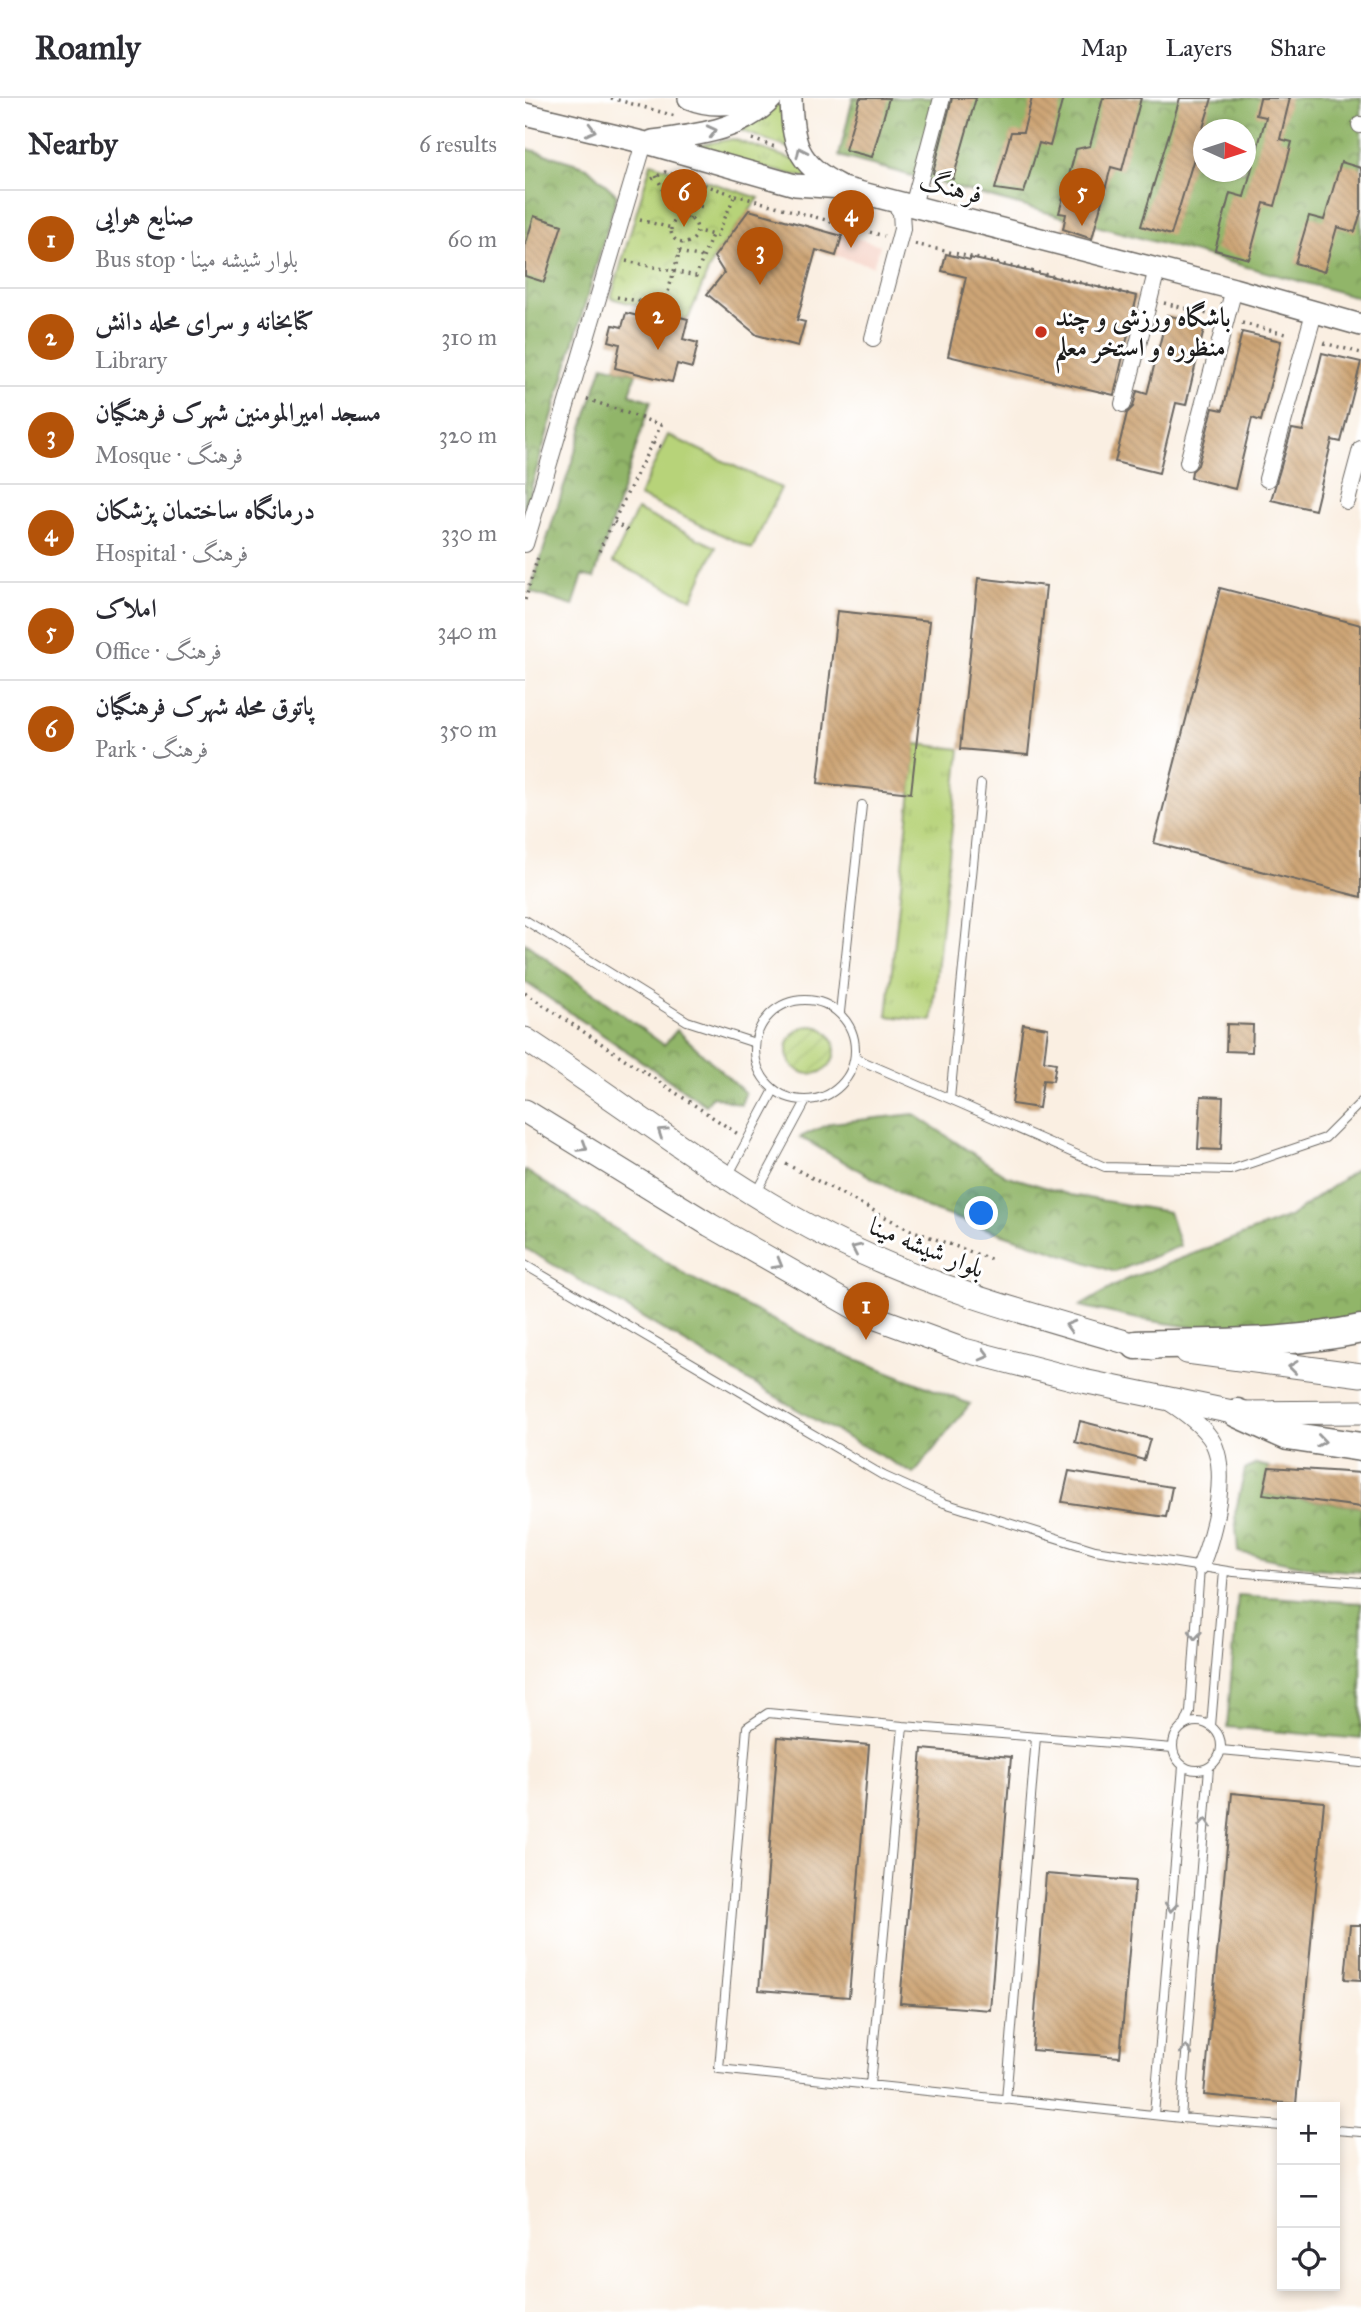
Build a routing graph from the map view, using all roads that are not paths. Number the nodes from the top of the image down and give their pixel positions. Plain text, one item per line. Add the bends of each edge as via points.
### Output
1 (689, 98) edge
2 (753, 98) edge
3 (772, 98) edge
4 (791, 98) edge
5 (942, 98) edge
6 (533, 110) edge
7 (644, 143) junction
8 (842, 188) junction
9 (903, 204) junction
10 (1157, 269) junction
11 (1234, 289) junction
12 (1314, 313) junction
13 (1361, 325) edge
14 (873, 338) dead end
15 (1123, 404) dead end
16 (1361, 449) edge
17 (1188, 462) dead end
18 (1267, 479) dead end
19 (1346, 501) dead end
20 (525, 544) edge
21 (981, 784) dead end
22 (862, 805) dead end
23 (525, 920) edge
24 (839, 1012) junction
25 (525, 1039) edge
26 (755, 1043) junction
27 (855, 1059) junction
28 (774, 1090) junction
29 (950, 1100) junction
30 (806, 1101) junction
31 (1361, 1102) edge
32 (525, 1111) edge
33 (727, 1177) junction
34 (756, 1195) junction
35 (525, 1265) edge
36 (1361, 1329) edge
37 (1136, 1345) junction
38 (1361, 1375) edge
39 (1160, 1396) junction
40 (1361, 1412) edge
41 (1237, 1413) junction
42 (1361, 1447) edge
43 (1200, 1567) junction
44 (1224, 1570) junction
45 (1361, 1582) edge
46 (1185, 1724) junction
47 (903, 1726) junction
48 (1211, 1726) junction
49 (1036, 1737) junction
50 (1173, 1748) junction
51 (1221, 1751) junction
52 (1361, 1763) edge
53 (1183, 1766) junction
54 (1209, 1767) junction
55 (870, 2085) junction
56 (1006, 2100) junction
57 (1154, 2115) junction
58 (1181, 2118) junction
59 (1277, 2126) edge
60 (1340, 2130) edge
61 (1361, 2132) edge

1 - 2 street via 715,104
7 -> 3 street via 726,127
8 -> 4 street via 821,177 804,160 795,136
5 - 9 street
6 -> 7 street, فرهنگ
7 - 8 street, فرهنگ via 795,185
7 - 20 street
8 - 9 street, فرهنگ
9 - 10 street, فرهنگ
9 - 14 street via 899,240
10 - 11 street, فرهنگ
10 - 15 street
11 - 12 street, فرهنگ
11 - 17 street
12 - 13 street, فرهنگ
12 - 18 street
16 - 19 street
21 - 29 lane
22 - 24 lane
23 - 26 lane via 687,1021
24 - 26 lane via 812,1000 782,1005 761,1026
24 - 27 lane via 855,1041
33 -> 25 main road, بلوار شیشه مینا
26 - 28 lane via 755,1061
27 - 29 lane
27 - 30 lane via 839,1088 824,1098
28 - 30 lane
28 - 33 lane
29 - 31 lane via 1105,1167 1230,1170 1325,1138
30 - 34 lane
32 -> 39 main road via 868,1315 964,1350
33 - 34 main road, بلوار شیشه مینا
37 -> 34 main road, بلوار شیشه مینا via 915,1276 827,1236
35 - 43 lane via 884,1476 944,1503 1095,1550
36 - 37 highway via 1274,1342
38 -> 37 main road, بلوار شیشه مینا
39 - 41 main road
39 - 43 street via 1210,1437 1221,1471 1209,1547
40 - 41 main road
41 -> 42 highway via 1288,1436
43 - 44 lane
43 -> 46 lane via 1190,1712
44 - 45 lane
44 - 48 lane
46 - 48 lane via 1199,1721
46 - 50 lane via 1175,1734
47 - 49 lane
47 - 55 lane
47 - 55 lane via 768,1713 747,1727 719,2069
48 - 51 lane via 1220,1737
49 - 50 lane
49 - 56 lane
50 - 53 lane
51 - 52 lane
51 - 54 lane
53 - 54 lane
53 -> 57 lane
58 -> 54 lane
55 - 56 lane
56 - 57 lane
57 - 58 lane
58 - 59 lane
60 - 61 lane

